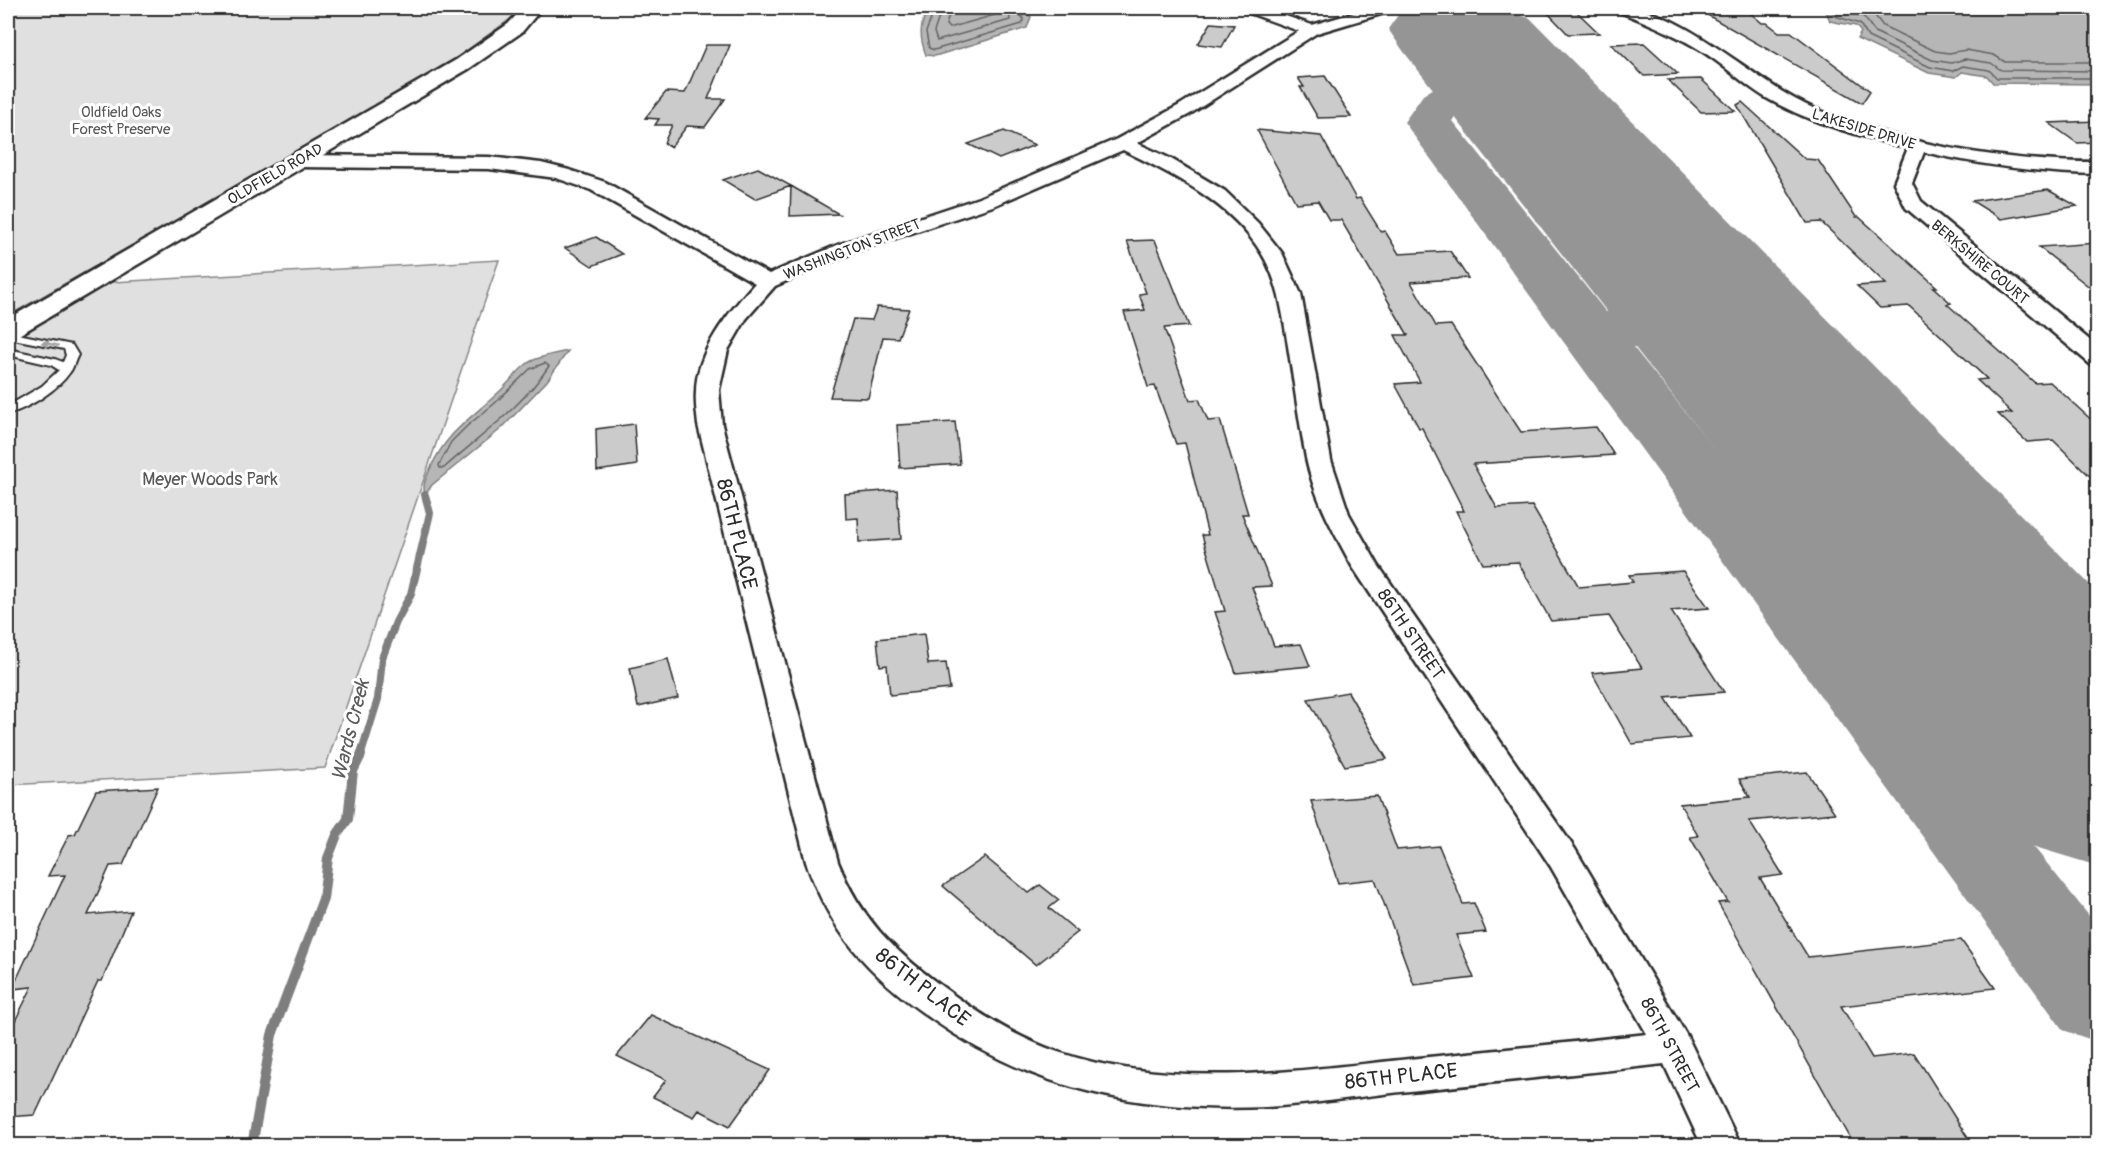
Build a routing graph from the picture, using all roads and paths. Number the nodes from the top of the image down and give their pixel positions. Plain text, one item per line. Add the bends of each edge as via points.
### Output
1 (533, 8) edge
2 (1249, 8) edge
3 (1386, 8) edge
4 (1622, 8) edge
5 (1311, 30) junction
6 (1123, 143) junction
7 (1918, 146) junction
8 (298, 161) junction
9 (2097, 168) edge
10 (768, 282) junction
11 (8, 330) edge
12 (8, 335) edge
13 (8, 352) edge
14 (2097, 359) edge
15 (66, 370) junction
16 (8, 410) edge
17 (1674, 1047) junction
18 (1722, 1146) edge

1 - 8 street, OLDFIELD ROAD via 498,41
2 - 5 street
3 - 5 street, WASHINGTON STREET
4 - 7 street, LAKESIDE DRIVE via 1689,37 1757,85 1805,111
5 - 6 street, WASHINGTON STREET via 1184,110
6 - 10 street, WASHINGTON STREET via 986,202 847,248
6 - 17 street, 86TH STREET via 1218,195 1251,226 1272,253 1290,294 1319,460 1336,514 1365,566 1563,858
7 - 9 street, LAKESIDE DRIVE via 2002,163
7 - 14 street, BERKSHIRE COURT via 1903,183 1913,204
8 - 10 street, WASHINGTON STREET via 489,163 562,174 598,186
8 - 11 street, OLDFIELD ROAD
10 - 17 street, 86TH PLACE via 737,316 717,350 707,390 710,425 774,684 831,891 849,922 875,951 940,1007 994,1040 1077,1074 1129,1083 1234,1090 1269,1090
15 -> 12 lane via 72,355 68,347
13 - 15 lane via 55,362
15 - 16 lane via 57,382
17 - 18 street, 86TH STREET

